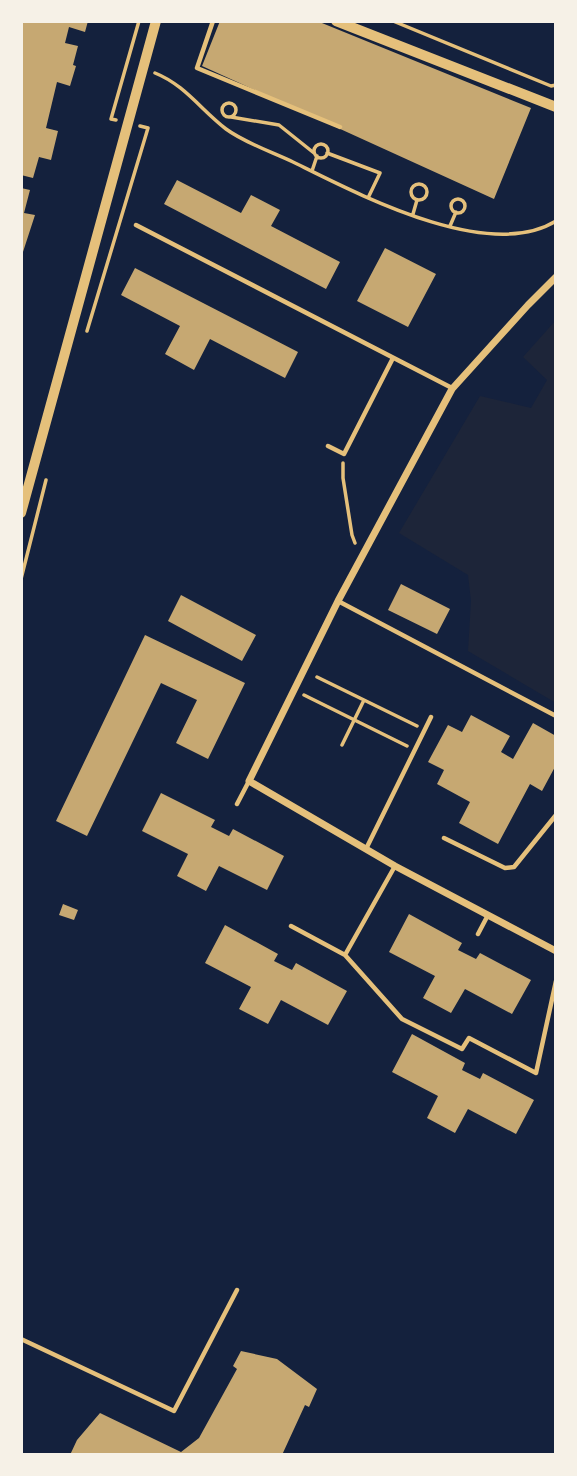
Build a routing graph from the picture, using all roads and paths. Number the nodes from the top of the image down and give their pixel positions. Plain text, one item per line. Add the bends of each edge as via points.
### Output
1 (156, 21) edge
2 (213, 21) edge
3 (336, 21) edge
4 (393, 21) edge
5 (144, 69) junction
6 (556, 85) edge
7 (556, 107) edge
8 (225, 116) junction
9 (231, 117) junction
10 (222, 125) junction
11 (340, 127) dead end
12 (327, 153) junction
13 (316, 155) junction
14 (312, 171) junction
15 (367, 198) junction
16 (416, 200) junction
17 (456, 212) dead end
18 (414, 214) junction
19 (556, 221) edge
20 (136, 225) dead end
21 (450, 226) junction
22 (556, 277) edge
23 (393, 358) junction
24 (452, 389) junction
25 (328, 446) dead end
26 (344, 454) junction
27 (21, 513) edge
28 (355, 543) dead end
29 (338, 601) junction
30 (317, 677) dead end
31 (303, 695) dead end
32 (364, 700) junction
33 (556, 716) edge
34 (431, 717) dead end
35 (354, 720) junction
36 (425, 730) junction
37 (342, 745) dead end
38 (415, 750) junction
39 (248, 781) junction
40 (237, 804) dead end
41 (556, 815) edge
42 (444, 838) dead end
43 (366, 849) junction
44 (395, 866) junction
45 (488, 915) junction
46 (291, 926) dead end
47 (478, 934) dead end
48 (556, 951) edge
49 (345, 955) junction
50 (556, 981) edge
51 (237, 1290) dead end
52 (21, 1339) edge

1 - 5 street
2 - 11 lane via 197,68
3 - 7 street
4 - 6 path
5 - 10 path via 170,79
5 - 27 street
8 - 9 path
8 - 9 path via 223,108 230,104 236,111
8 - 10 path
9 - 13 path via 279,125
10 - 14 path
12 - 13 path
12 - 13 path via 322,144 316,146
12 - 15 path via 380,173
13 - 14 path
14 - 15 path
15 - 18 path
16 - 16 path via 427,196 424,184 412,188
16 - 18 path
17 - 21 path
18 - 21 path
19 - 21 path via 542,230 512,235
20 - 23 lane
22 - 24 street
23 - 24 lane
23 - 26 lane
24 - 29 street
25 - 26 lane
26 - 28 path via 343,478
29 - 33 lane
29 - 39 street
30 - 32 path
31 - 35 path
32 - 35 path
32 - 36 path
34 - 36 lane
35 - 37 path
35 - 38 path
36 - 38 lane
38 - 43 lane
39 - 40 lane
39 - 43 street
41 - 42 lane via 514,867 505,868
43 - 44 street
44 - 45 street
44 - 49 lane
45 - 47 lane
45 - 48 street
46 - 49 lane
49 - 50 lane via 402,1019 462,1049 469,1038 536,1073
51 - 52 lane via 174,1411

